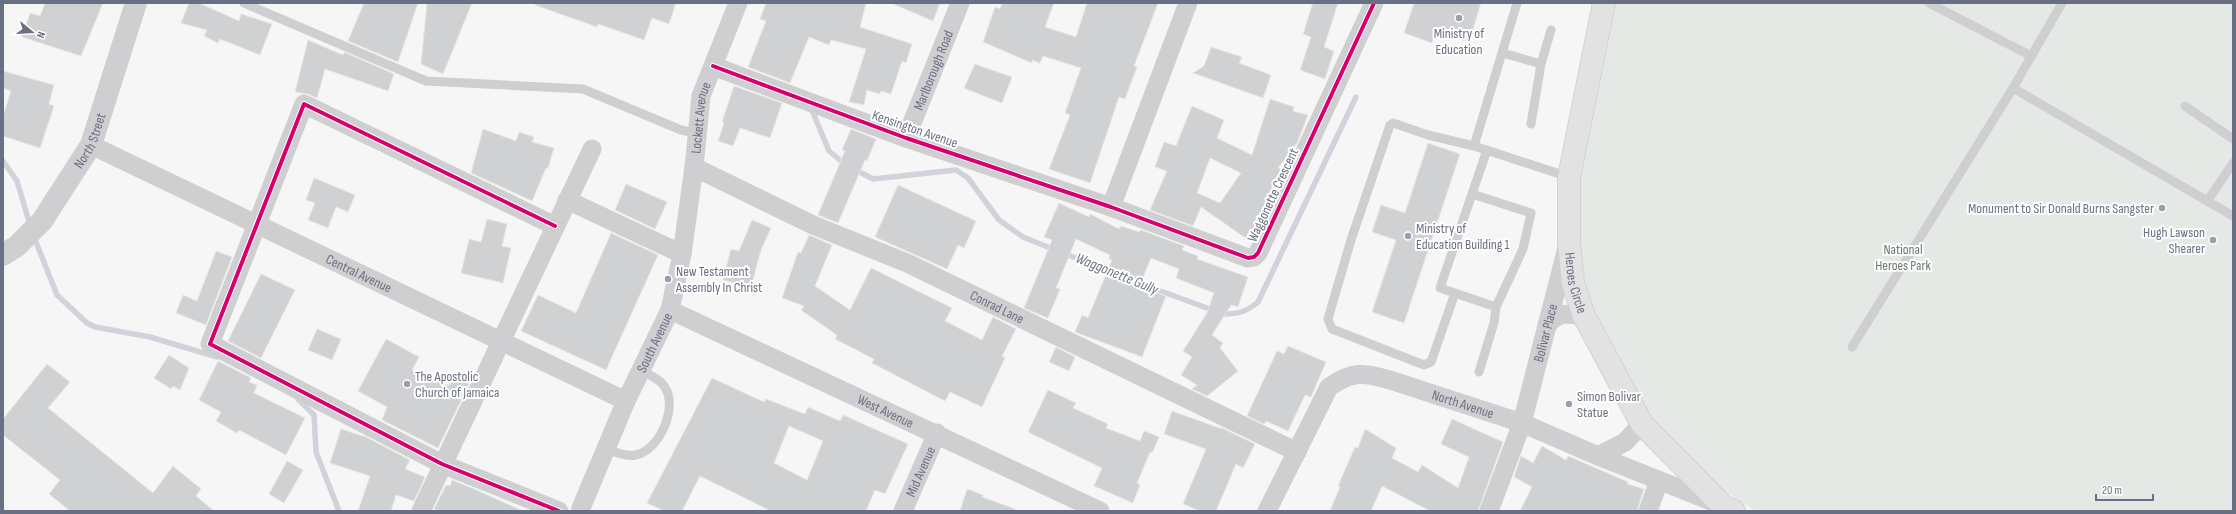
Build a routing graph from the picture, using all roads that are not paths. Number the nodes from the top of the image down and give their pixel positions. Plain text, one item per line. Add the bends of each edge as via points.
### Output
1 (136, 3) edge
2 (244, 3) edge
3 (738, 3) edge
4 (960, 3) edge
5 (1188, 3) edge
6 (1374, 3) edge
7 (1517, 3) edge
8 (1604, 3) edge
9 (1929, 3) edge
10 (2062, 3) edge
11 (261, 6) edge
12 (1551, 30) dead end
13 (1503, 53) junction
14 (2031, 56) junction
15 (1541, 64) junction
16 (713, 66) junction
17 (2013, 88) junction
18 (2185, 106) dead end
19 (1531, 124) dead end
20 (697, 133) junction
21 (906, 138) junction
22 (2233, 139) edge
23 (92, 145) junction
24 (1474, 146) junction
25 (592, 149) dead end
26 (1487, 150) junction
27 (2233, 163) edge
28 (694, 167) junction
29 (1569, 177) junction
30 (1472, 194) junction
31 (566, 200) junction
32 (2208, 200) junction
33 (1111, 207) junction
34 (2233, 216) edge
35 (257, 225) junction
36 (555, 226) junction
37 (1568, 243) junction
38 (10, 250) edge
39 (682, 254) junction
40 (1455, 293) junction
41 (1496, 307) junction
42 (670, 310) junction
43 (1584, 316) junction
44 (1547, 325) junction
45 (502, 342) junction
46 (1852, 347) dead end
47 (641, 371) junction
48 (1479, 372) dead end
49 (626, 401) junction
50 (1522, 423) junction
51 (1642, 424) junction
52 (937, 433) junction
53 (606, 449) junction
54 (1297, 452) junction
55 (1598, 456) junction
56 (442, 464) junction
57 (1659, 481) junction
58 (1728, 509) edge
59 (579, 510) edge
60 (421, 511) edge
61 (559, 511) edge
62 (903, 511) edge
63 (1100, 511) edge
64 (1267, 511) edge
65 (1489, 511) edge
66 (1648, 511) edge

1 - 23 street, North Street
2 - 11 lane
3 - 16 street, Lockett Avenue
4 - 21 street, Marlborough Road
5 - 33 street
6 - 33 street, Waggonette Crescent via 1254,257 1248,258
7 - 13 lane
8 - 29 main road, Heroes Circle
9 - 14 lane
10 - 14 lane
11 - 20 lane via 426,81 583,89 681,130
12 - 15 lane
13 - 15 lane
13 - 24 lane
14 - 17 lane
15 - 19 lane
16 - 20 street, Lockett Avenue via 701,96
16 - 21 street, Kensington Avenue
17 - 32 lane
17 - 46 lane
18 - 22 lane
20 - 28 street, Lockett Avenue
21 - 33 street, Kensington Avenue
23 - 35 street, Central Avenue
23 - 38 street, North Street via 42,221
24 - 26 lane
24 - 40 lane via 1428,135 1399,124 1390,125 1351,240 1328,319 1332,329 1428,365
25 - 31 street
26 - 29 lane
26 - 30 lane
27 - 32 lane
28 - 39 street, South Avenue
28 - 54 street, Conrad Lane via 813,225 907,263
29 - 37 main road, Heroes Circle
30 - 40 lane via 1440,288
30 - 41 lane via 1531,213 1523,249
31 - 36 street
31 - 39 street
32 - 34 lane
35 - 36 street via 304,104
35 - 45 street, Central Avenue
35 - 56 street via 210,344
36 - 45 street
37 - 43 main road, Heroes Circle via 1573,283
37 - 44 street, Bolivar Place
39 - 42 street, South Avenue
40 - 41 lane
41 - 48 lane via 1494,323
42 - 47 street, South Avenue
42 - 52 street, West Avenue
43 - 44 street via 1567,313 1556,316
43 - 51 main road, Heroes Circle
44 - 50 street, Bolivar Place
45 - 49 street, Central Avenue
45 - 56 street
47 - 49 street, South Avenue
47 - 53 lane via 660,381 668,395 670,406 660,435 648,450 634,455
49 - 53 street, South Avenue
50 - 54 street, North Avenue via 1390,380 1357,374 1342,378 1329,387
50 - 55 street, North Avenue
50 - 65 street, Bolivar Place
51 - 55 street via 1625,442
51 - 58 main road, Heroes Circle
52 - 62 street, Mid Avenue
52 - 63 street, West Avenue
53 - 59 street, South Avenue
54 - 64 street, North Avenue
55 - 57 street, North Avenue
56 - 60 street
56 - 61 street
57 - 58 street, North Avenue
57 - 66 street

